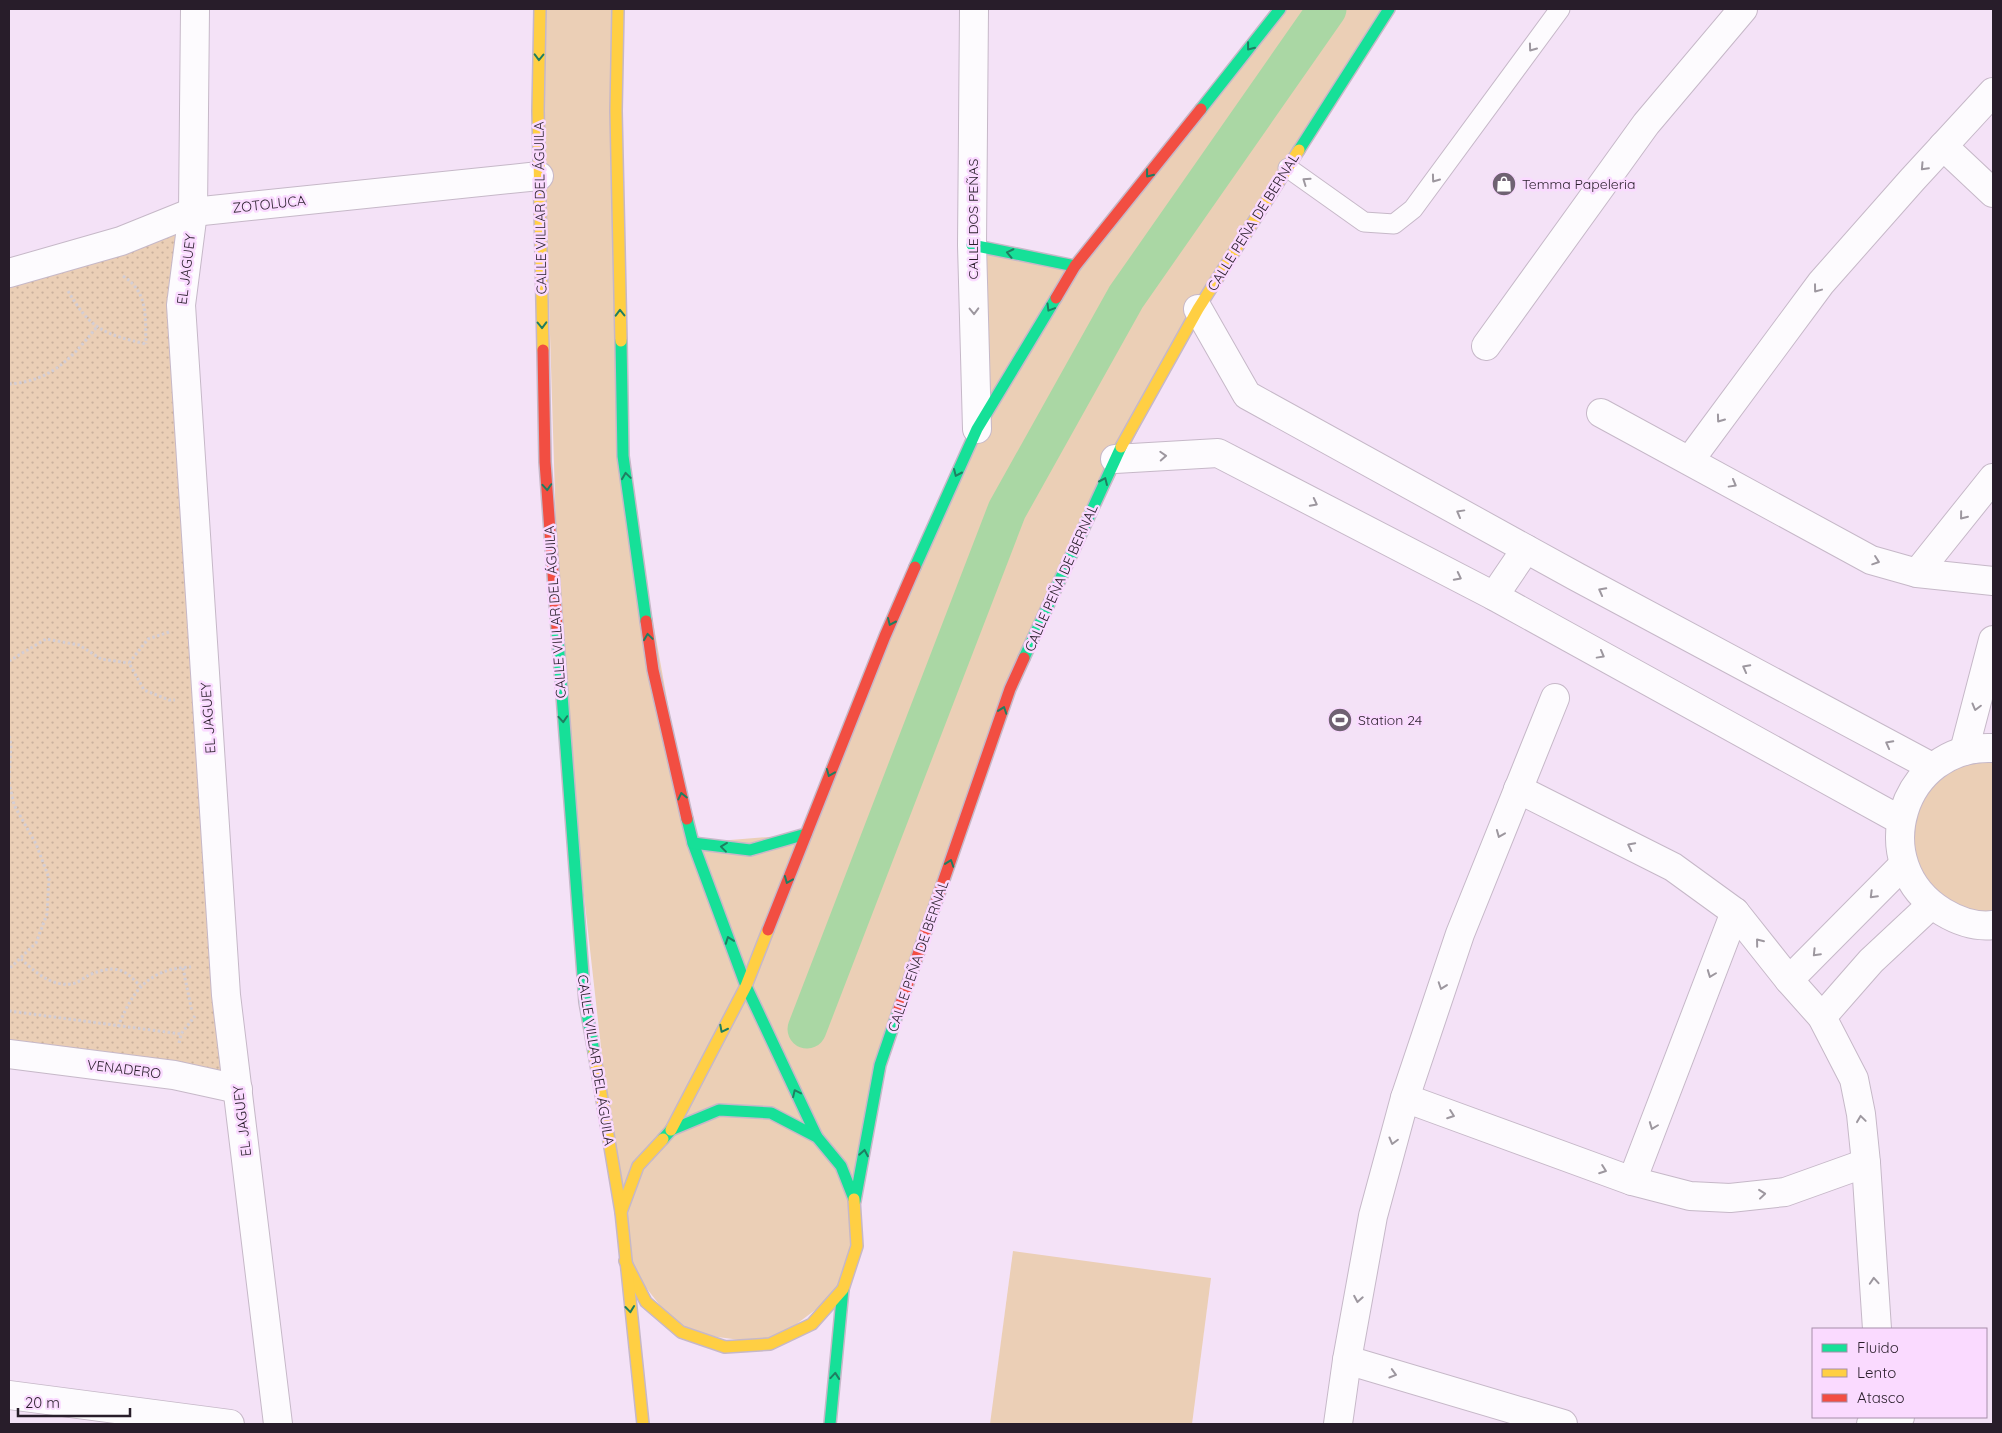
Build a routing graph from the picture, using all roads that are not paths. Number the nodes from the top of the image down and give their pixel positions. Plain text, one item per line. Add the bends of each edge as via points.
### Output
1 (195, 9) edge
2 (540, 9) edge
3 (618, 9) edge
4 (974, 9) edge
5 (1280, 9) edge
6 (1389, 9) edge
7 (1560, 9) edge
8 (1743, 9) edge
9 (1993, 92) edge
10 (1943, 146) junction
11 (1288, 168) junction
12 (539, 176) junction
13 (1993, 193) edge
14 (193, 212) junction
15 (972, 245) junction
16 (1075, 266) junction
17 (9, 273) edge
18 (1198, 310) junction
19 (1486, 346) dead end
20 (1601, 413) dead end
21 (976, 429) junction
22 (1115, 458) junction
23 (1690, 460) junction
24 (1993, 478) edge
25 (1526, 550) junction
26 (1917, 573) junction
27 (1993, 582) edge
28 (1494, 596) junction
29 (1993, 640) edge
30 (1555, 698) dead end
31 (1993, 748) edge
32 (1964, 751) junction
33 (1932, 767) junction
34 (1518, 789) junction
35 (1900, 820) junction
36 (806, 834) junction
37 (693, 843) junction
38 (1903, 865) junction
39 (1931, 905) junction
40 (1735, 912) junction
41 (1993, 925) edge
42 (1789, 980) junction
43 (746, 986) junction
44 (1822, 1017) junction
45 (9, 1054) edge
46 (238, 1089) junction
47 (1405, 1098) junction
48 (671, 1130) junction
49 (817, 1137) junction
50 (1866, 1163) junction
51 (1632, 1181) junction
52 (855, 1201) junction
53 (621, 1212) junction
54 (625, 1260) junction
55 (843, 1289) junction
56 (1877, 1328) edge
57 (1347, 1360) junction
58 (9, 1395) edge
59 (230, 1424) edge
60 (278, 1424) edge
61 (643, 1424) edge
62 (830, 1424) edge
63 (1338, 1424) edge
64 (1563, 1424) edge

1 - 14 street, EL JAGUEY
2 -> 12 street, CALLE VILLAR DEL ÁGUILA
37 -> 3 street via 652,670 623,456 616,111
4 - 15 street, CALLE DOS PEÑAS
5 -> 16 street
6 - 11 street, CALLE PEÑA DE BERNAL
7 -> 11 lane via 1413,209 1394,224 1364,222
8 - 19 street via 1646,124
9 - 10 street
10 - 13 street
10 -> 23 street via 1821,284
11 - 18 street, CALLE PEÑA DE BERNAL
12 - 14 street, ZOTOLUCA
12 -> 53 street, CALLE VILLAR DEL ÁGUILA via 545,462 584,1002
14 - 17 street, ZOTOLUCA via 121,241
14 - 46 street, EL JAGUEY via 181,305 226,995
16 -> 15 street
15 -> 21 street, CALLE DOS PEÑAS
16 -> 21 street
18 - 22 street, CALLE PEÑA DE BERNAL
25 -> 18 street via 1246,395
20 - 23 street
21 -> 36 street via 885,636
22 -> 28 street via 1218,453
52 -> 22 street, CALLE PEÑA DE BERNAL via 880,1065 1010,689
23 -> 26 street via 1871,560
24 -> 26 street
25 - 28 street
33 -> 25 street
26 - 27 street
28 -> 35 street
29 -> 32 street
30 - 34 street
31 - 32 street
32 - 33 street
33 - 35 street via 1912,791
40 -> 34 street via 1673,867
34 -> 47 street via 1460,934
35 - 38 street
36 -> 37 street via 750,850
36 -> 43 street
43 -> 37 street
38 - 39 street via 1910,880
38 -> 42 street
39 - 41 street via 1955,920
39 - 44 street via 1871,961
42 -> 40 street
40 -> 51 street
42 - 44 street
43 -> 48 street
49 -> 43 street
50 -> 44 street via 1854,1079
45 - 46 street, VENADERO via 174,1075
46 - 60 street, EL JAGUEY
47 -> 51 street
47 -> 57 street via 1373,1216
48 - 49 street via 720,1110 771,1113
48 - 53 street via 638,1166
49 - 52 street via 841,1166
51 -> 50 street via 1690,1196 1730,1198 1785,1192
56 -> 50 street
52 - 55 street via 857,1246
53 - 54 street, CALLE VILLAR DEL ÁGUILA
54 - 55 street via 646,1302 681,1332 725,1347 770,1344 812,1324
54 -> 61 street
62 -> 55 street
57 - 63 street
57 -> 64 street
58 - 59 street

